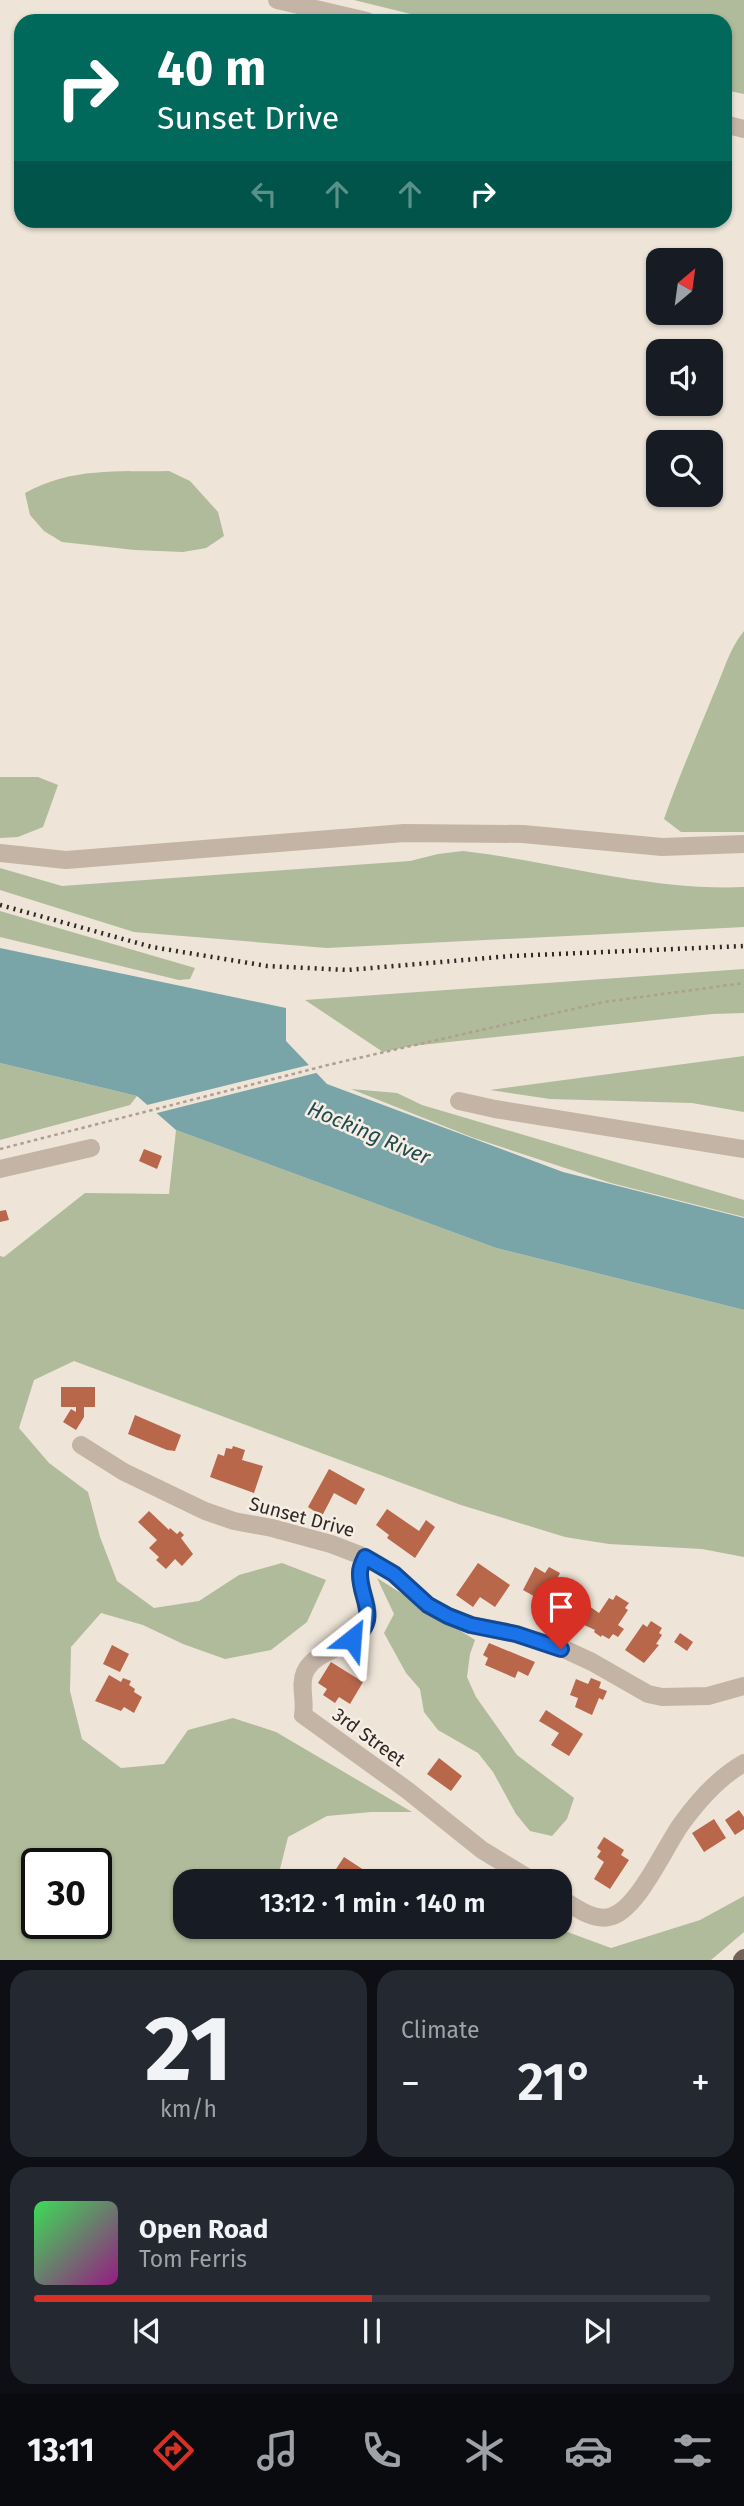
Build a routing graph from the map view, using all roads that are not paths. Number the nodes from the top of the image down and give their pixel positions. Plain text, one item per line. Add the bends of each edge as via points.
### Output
1 (277, 0) edge
2 (337, 14) edge
3 (744, 844) edge
4 (0, 853) edge
5 (459, 1101) dead end
6 (91, 1148) dead end
7 (744, 1149) edge
8 (0, 1169) edge
9 (80, 1445) dead end
10 (365, 1557) junction
11 (744, 1686) edge
12 (744, 1763) edge
13 (513, 1869) edge
14 (572, 1905) edge

1 - 2 street
3 - 4 street via 662,847 523,834 404,833 66,860
5 - 7 street
6 - 8 street
9 - 10 street, Sunset Drive via 205,1511
10 - 11 street, Sunset Drive via 448,1616 564,1649 648,1694 708,1696
10 - 13 street, 3rd Street via 359,1573 366,1625 360,1634 309,1665 303,1675 303,1715
12 - 14 street via 717,1783 682,1823 624,1909 600,1918

